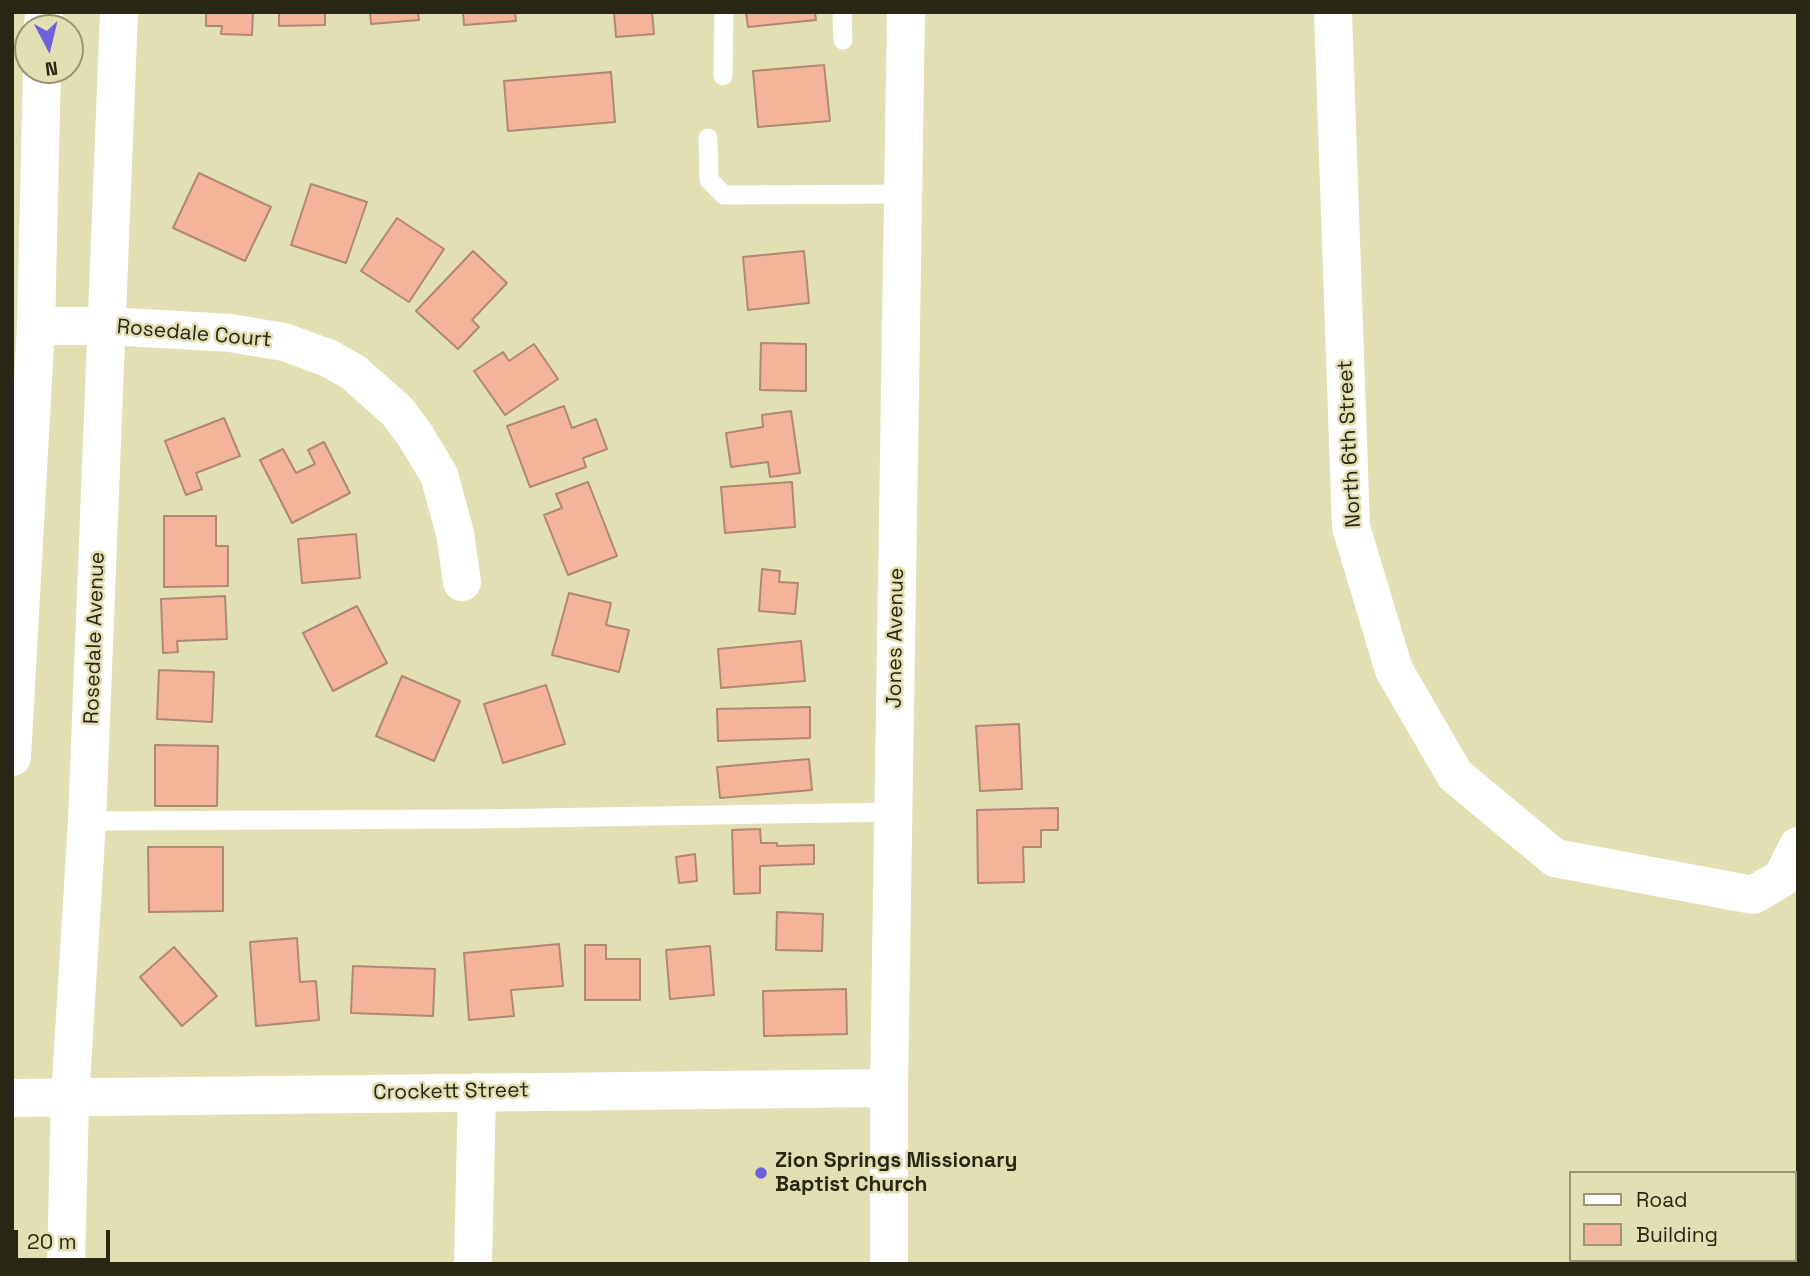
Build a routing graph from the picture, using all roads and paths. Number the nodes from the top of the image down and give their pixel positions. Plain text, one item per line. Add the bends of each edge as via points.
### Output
1 (118, 12) edge
2 (724, 12) edge
3 (842, 12) edge
4 (906, 12) edge
5 (1333, 12) edge
6 (843, 40) dead end
7 (723, 76) dead end
8 (42, 84) edge
9 (708, 138) dead end
10 (903, 194) junction
11 (36, 326) junction
12 (108, 326) junction
13 (462, 582) dead end
14 (12, 757) edge
15 (893, 812) junction
16 (88, 821) junction
17 (1798, 846) edge
18 (889, 1088) junction
19 (477, 1092) junction
20 (12, 1098) edge
21 (70, 1099) junction
22 (66, 1264) edge
23 (473, 1264) edge
24 (889, 1264) edge

1 - 12 street, Rosedale Avenue
2 - 7 lane
3 - 6 lane
4 - 10 street, Jones Avenue
5 - 17 street, North 6th Street via 1351,527 1394,670 1455,775 1555,858 1753,895 1782,878
8 - 11 street
9 - 10 lane via 709,180 724,195
10 - 15 street, Jones Avenue
11 - 12 street, Rosedale Court
11 - 14 street
12 - 13 street, Rosedale Court via 230,333 284,342 353,372 397,411 439,475
12 - 16 street, Rosedale Avenue
15 - 16 lane
15 - 18 street, Jones Avenue
16 - 21 street, Rosedale Avenue
18 - 19 street, Crockett Street
18 - 24 street, Jones Avenue
19 - 21 street, Crockett Street
19 - 23 street
20 - 21 street, Crockett Street
21 - 22 street, Rosedale Avenue

